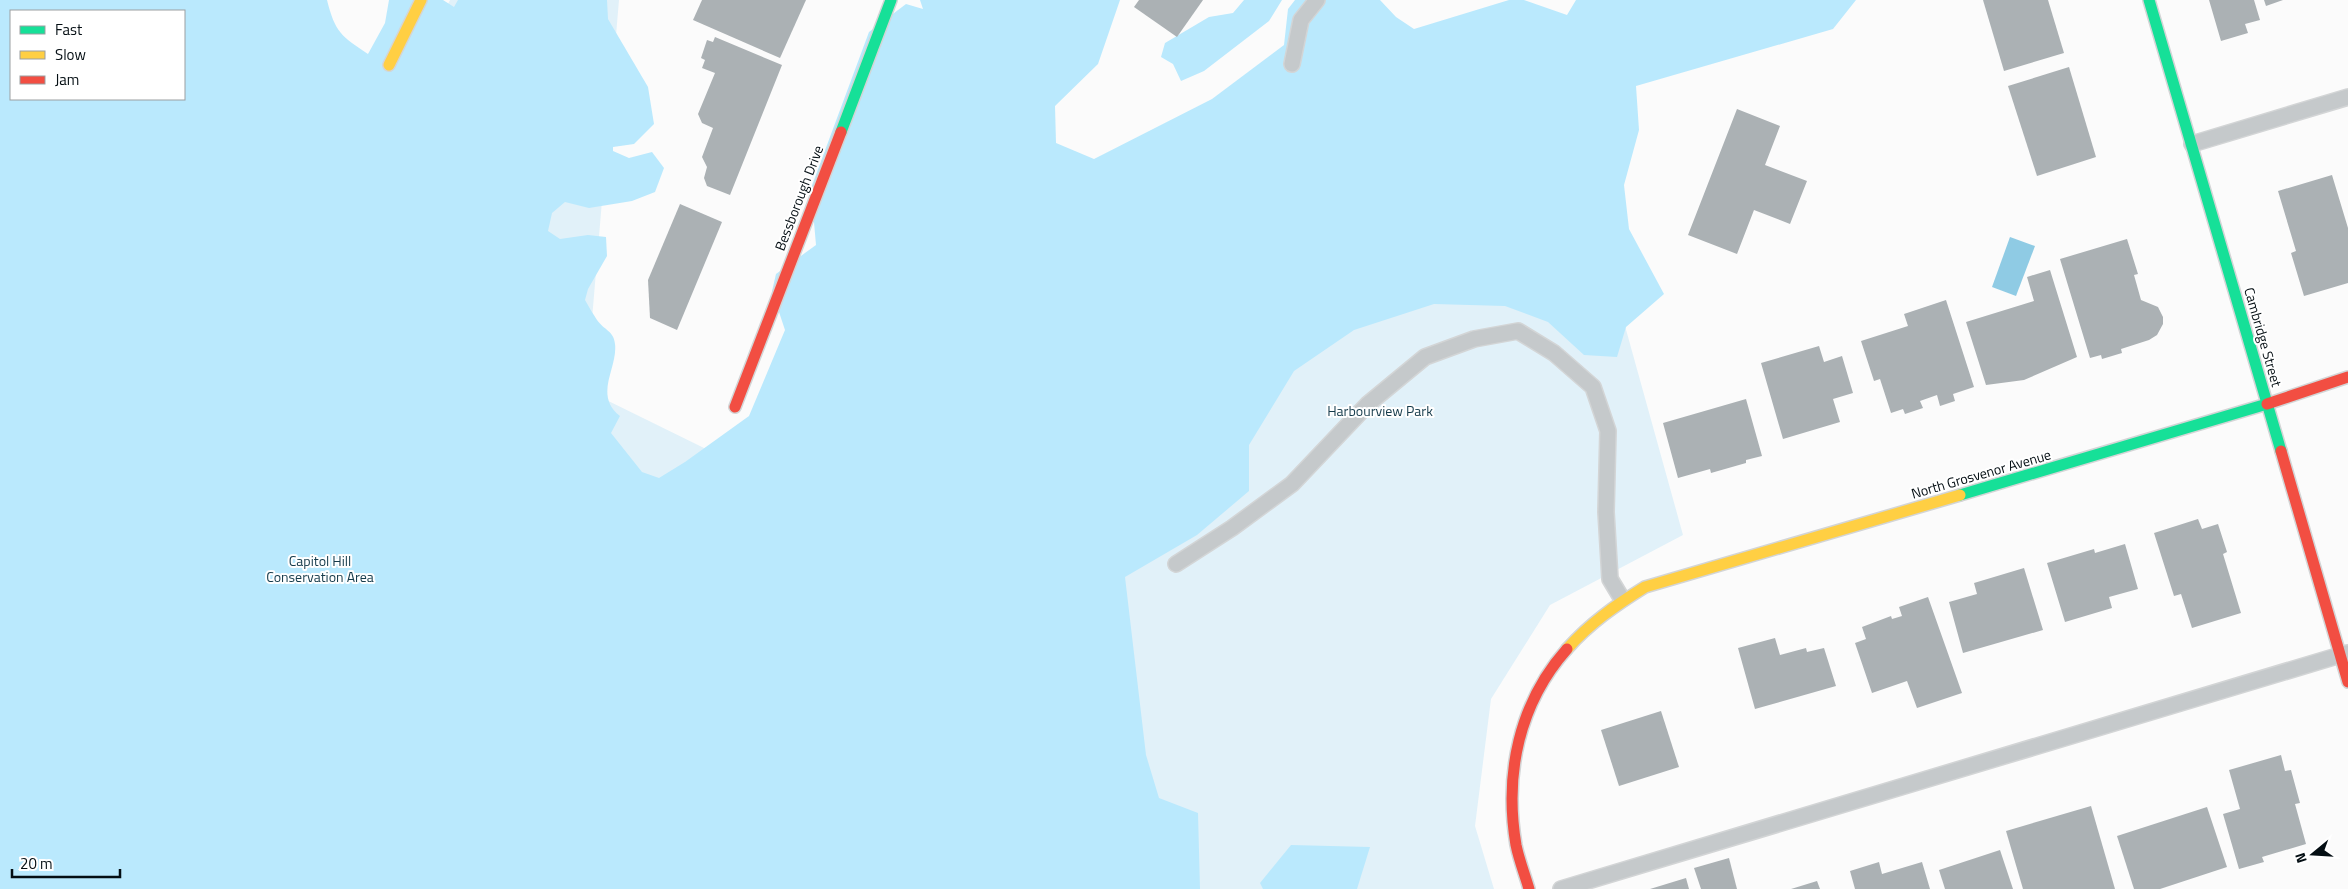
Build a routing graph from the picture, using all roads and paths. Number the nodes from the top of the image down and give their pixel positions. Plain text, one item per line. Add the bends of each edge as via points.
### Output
1 (421, 0) edge
2 (891, 0) edge
3 (1317, 0) edge
4 (2149, 0) edge
5 (1292, 64) dead end
6 (389, 65) dead end
7 (2348, 97) edge
8 (2192, 144) junction
9 (2348, 377) edge
10 (2267, 404) junction
11 (735, 407) dead end
12 (1176, 564) dead end
13 (1622, 600) junction
14 (2344, 654) edge
15 (2348, 682) edge
16 (1529, 889) edge
17 (1561, 889) edge

1 - 6 street
2 - 11 street, Bessborough Drive
3 - 5 lane via 1301,20
4 - 8 street, Cambridge Street
7 - 8 lane
8 - 10 street, Cambridge Street
9 - 10 street, North Grosvenor Avenue
10 - 13 street, North Grosvenor Avenue via 1644,587
10 - 14 street, Cambridge Street
12 - 13 lane via 1292,484 1368,404 1425,357 1474,338 1518,331 1554,353 1593,386 1608,431 1606,512 1610,579
13 - 16 street, North Grosvenor Avenue via 1565,648 1533,696 1520,729 1512,801 1516,846
14 - 15 street, Cambridge Street
14 - 17 lane

